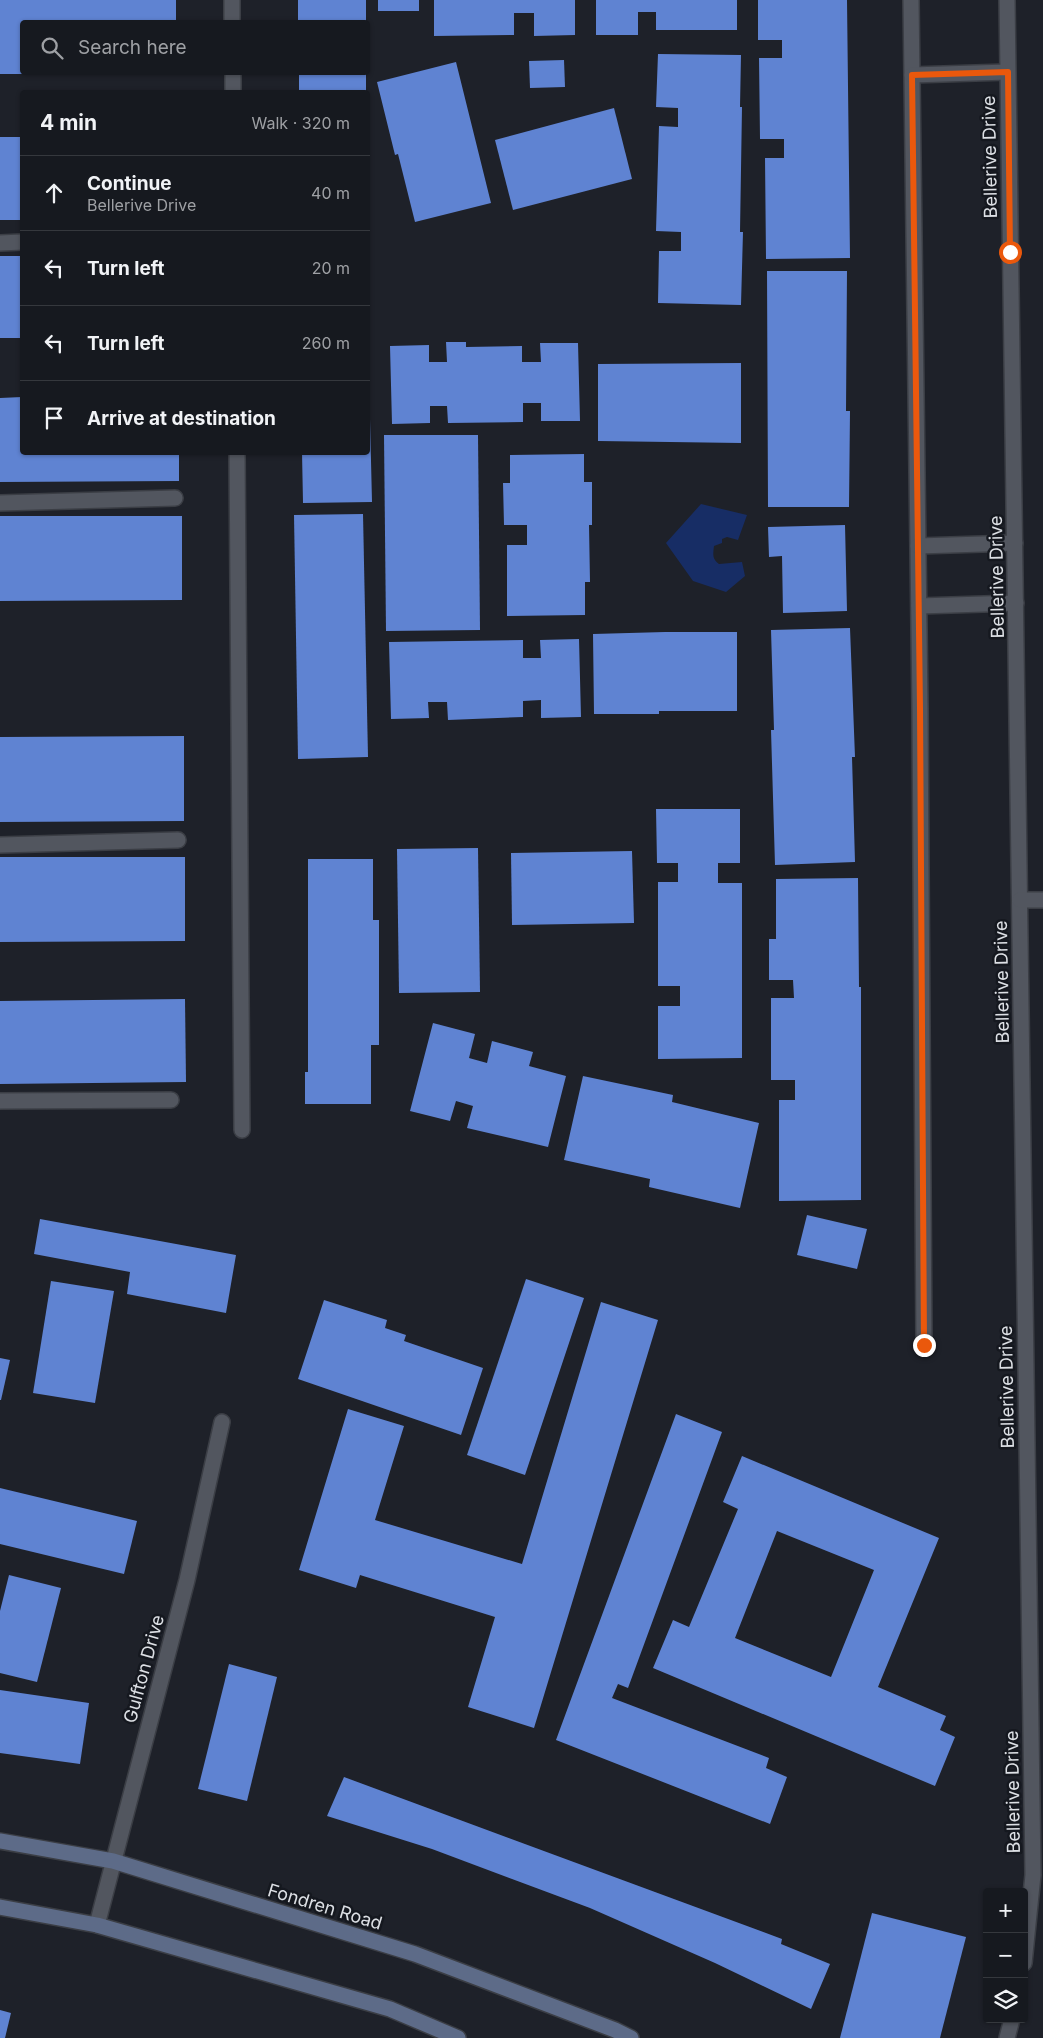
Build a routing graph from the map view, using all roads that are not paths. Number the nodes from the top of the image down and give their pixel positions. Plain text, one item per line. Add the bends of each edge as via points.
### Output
1 (232, 0) edge
2 (912, 0) edge
3 (1008, 0) edge
4 (232, 20) edge
5 (1008, 72) junction
6 (233, 75) edge
7 (912, 75) junction
8 (233, 90) edge
9 (20, 242) edge
10 (0, 243) edge
11 (237, 455) edge
12 (175, 498) dead end
13 (0, 503) edge
14 (1015, 543) junction
15 (918, 546) junction
16 (1016, 603) junction
17 (919, 606) junction
18 (178, 840) dead end
19 (0, 845) edge
20 (1020, 900) junction
21 (1043, 900) edge
22 (171, 1100) dead end
23 (0, 1101) edge
24 (242, 1130) dead end
25 (924, 1345) dead end
26 (222, 1422) dead end
27 (0, 1841) edge
28 (113, 1861) junction
29 (0, 1907) edge
30 (97, 1926) junction
31 (1027, 1933) edge
32 (1011, 2023) edge
33 (458, 2038) edge
34 (631, 2038) edge
35 (1007, 2038) edge

1 - 4 street
2 - 7 street
3 - 5 street, Bellerive Drive
5 - 7 street
5 - 14 street, Bellerive Drive
6 - 8 street
7 - 15 street
9 - 10 street
11 - 24 street
12 - 13 street
14 - 15 street
14 - 16 street, Bellerive Drive
15 - 17 street
16 - 17 street
16 - 20 street, Bellerive Drive
17 - 25 street
18 - 19 street
20 - 21 street
20 - 31 street, Bellerive Drive via 1033,1874
22 - 23 street
26 - 28 street, Gulfton Drive via 186,1580
27 - 28 main road, Fondren Road
28 - 30 street, Gulfton Drive
28 - 34 main road, Fondren Road via 415,1954
29 - 30 main road
30 - 33 main road via 390,2010
32 - 35 street

